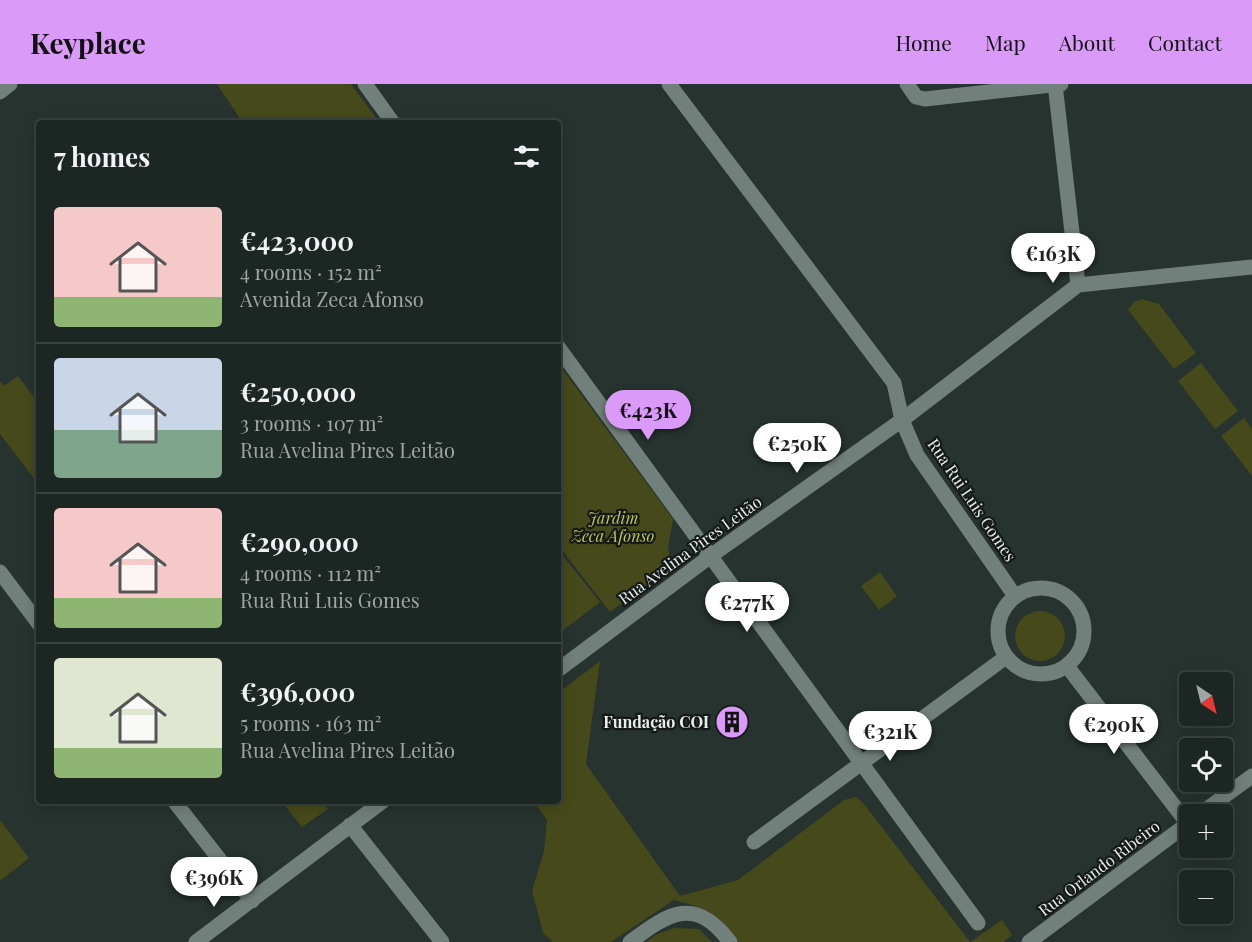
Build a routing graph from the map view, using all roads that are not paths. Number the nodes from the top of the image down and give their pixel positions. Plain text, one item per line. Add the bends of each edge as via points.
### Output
1 (10, 84) edge
2 (364, 84) edge
3 (669, 84) edge
4 (907, 84) edge
5 (1055, 84) edge
6 (1061, 84) edge
7 (0, 92) edge
8 (391, 120) edge
9 (1252, 267) edge
10 (1077, 285) junction
11 (561, 350) edge
12 (902, 420) junction
13 (712, 555) junction
14 (0, 572) edge
15 (1015, 596) junction
16 (36, 620) edge
17 (1006, 657) junction
18 (1067, 666) junction
19 (561, 668) edge
20 (862, 762) junction
21 (1252, 776) edge
22 (176, 804) edge
23 (379, 804) edge
24 (1179, 804) edge
25 (1214, 804) edge
26 (350, 825) junction
27 (1179, 830) edge
28 (754, 842) dead end
29 (252, 901) junction
30 (978, 923) dead end
31 (196, 942) edge
32 (442, 942) edge
33 (630, 942) edge
34 (730, 942) edge
35 (1029, 942) edge

1 - 7 street
2 - 8 street
3 - 12 street, Rua Rui Luis Gomes via 894,383
4 - 5 street via 916,97 925,99
5 - 6 street
5 - 10 street
9 - 10 street
10 - 12 street, Rua Avelina Pires Leitão
11 - 13 street
12 - 13 street, Rua Avelina Pires Leitão
12 - 15 street, Rua Rui Luis Gomes via 918,454
13 - 19 street, Rua Avelina Pires Leitão
13 - 20 street
14 - 16 street
15 - 17 street via 999,621 998,637
15 - 18 street via 1035,588 1050,589 1075,604 1084,626 1083,641
17 - 18 street via 1030,673 1046,674
17 - 20 street
18 - 24 street
20 - 28 street
20 - 30 street
21 - 25 street, Rua Orlando Ribeiro
22 - 29 street
23 - 26 street
26 - 29 street
26 - 32 street
27 - 35 street, Rua Orlando Ribeiro
29 - 31 street
33 - 34 street via 659,921 686,913 708,918

